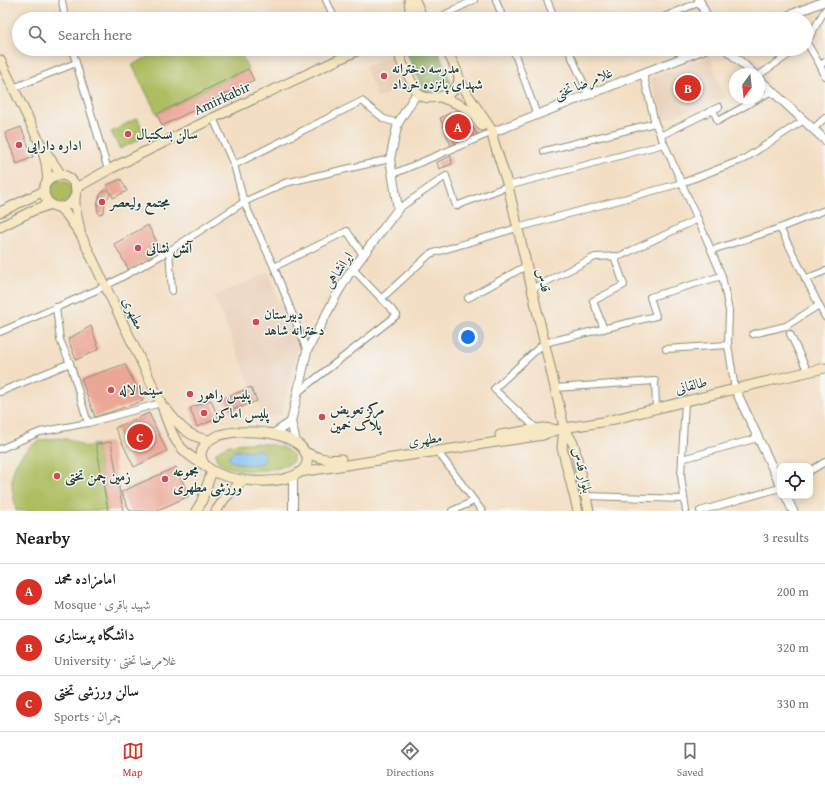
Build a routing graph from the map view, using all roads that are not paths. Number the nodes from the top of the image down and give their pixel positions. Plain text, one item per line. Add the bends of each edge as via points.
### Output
1 (62, 0) edge
2 (326, 0) edge
3 (409, 0) edge
4 (416, 0) edge
5 (474, 0) edge
6 (496, 0) edge
7 (547, 0) edge
8 (700, 1) edge
9 (825, 1) edge
10 (825, 10) edge
11 (64, 12) edge
12 (332, 12) edge
13 (410, 12) edge
14 (420, 12) edge
15 (450, 12) edge
16 (500, 12) edge
17 (552, 12) edge
18 (675, 12) edge
19 (705, 12) edge
20 (798, 12) edge
21 (813, 31) edge
22 (813, 52) edge
23 (74, 56) edge
24 (340, 56) edge
25 (400, 56) edge
26 (449, 56) edge
27 (516, 56) edge
28 (571, 56) edge
29 (686, 56) edge
30 (734, 56) edge
31 (787, 56) edge
32 (0, 60) edge
33 (76, 63) junction
34 (822, 64) edge
35 (747, 68) edge
36 (765, 71) edge
37 (643, 73) junction
38 (825, 76) edge
39 (459, 78) junction
40 (765, 85) edge
41 (13, 88) junction
42 (772, 91) junction
43 (417, 93) junction
44 (588, 95) junction
45 (440, 97) junction
46 (537, 115) junction
47 (213, 118) junction
48 (825, 118) edge
49 (804, 120) junction
50 (655, 123) junction
51 (398, 124) junction
52 (813, 129) junction
53 (491, 135) junction
54 (660, 136) junction
55 (825, 140) edge
56 (40, 143) junction
57 (664, 144) junction
58 (544, 151) dead end
59 (390, 159) junction
60 (234, 165) junction
61 (108, 170) junction
62 (393, 174) junction
63 (61, 175) junction
64 (48, 181) junction
65 (682, 183) junction
66 (508, 186) junction
67 (76, 188) junction
68 (44, 191) junction
69 (75, 197) junction
70 (244, 202) junction
71 (55, 206) junction
72 (398, 209) junction
73 (825, 210) edge
74 (0, 212) edge
75 (698, 219) junction
76 (0, 227) edge
77 (517, 228) junction
78 (780, 228) junction
79 (81, 235) junction
80 (712, 250) junction
81 (169, 251) junction
82 (363, 255) junction
83 (614, 256) junction
84 (526, 266) junction
85 (274, 267) junction
86 (353, 269) junction
87 (825, 271) edge
88 (722, 276) junction
89 (805, 279) junction
90 (106, 286) junction
91 (532, 289) junction
92 (172, 291) dead end
93 (468, 298) dead end
94 (381, 299) junction
95 (819, 305) junction
96 (56, 307) junction
97 (825, 317) edge
98 (604, 329) junction
99 (0, 332) edge
100 (753, 334) dead end
101 (790, 334) dead end
102 (544, 343) junction
103 (728, 345) junction
104 (666, 349) dead end
105 (307, 350) junction
106 (70, 363) junction
107 (825, 368) edge
108 (808, 372) junction
109 (555, 388) junction
110 (735, 389) junction
111 (0, 392) edge
112 (297, 393) junction
113 (685, 400) junction
114 (161, 403) junction
115 (656, 408) junction
116 (291, 422) junction
117 (88, 423) junction
118 (564, 427) junction
119 (537, 430) junction
120 (554, 430) junction
121 (273, 434) junction
122 (758, 438) junction
123 (208, 440) junction
124 (296, 442) junction
125 (0, 449) edge
126 (437, 449) junction
127 (306, 452) junction
128 (682, 459) junction
129 (825, 462) edge
130 (209, 468) junction
131 (813, 469) edge
132 (296, 474) junction
133 (777, 478) edge
134 (243, 480) junction
135 (777, 489) edge
136 (586, 496) junction
137 (683, 499) junction
138 (787, 499) edge
139 (474, 501) junction
140 (575, 510) edge
141 (196, 511) edge
142 (216, 511) edge
143 (293, 511) edge
144 (452, 511) edge
145 (482, 511) edge
146 (589, 511) edge
147 (686, 511) edge
148 (700, 511) edge
149 (793, 511) edge

1 - 11 street
2 - 12 street
3 - 13 main road
4 - 14 main road
5 - 15 street
6 - 16 street
7 - 17 street
8 - 18 street
8 - 19 street
9 - 20 street
10 - 21 street
22 - 34 street
23 - 33 street
24 - 47 main road, Amirkabir
25 - 43 main road
26 - 39 main road, قدس
27 - 46 street
28 - 44 street
29 - 37 street, غلامرضا تختی
30 - 35 street
31 - 36 street
32 - 41 main road
33 - 41 street
33 - 61 street
34 - 38 street
37 - 44 street, غلامرضا تختی
37 - 50 street
39 - 45 main road via 450,93
39 - 53 main road, قدس
40 - 42 street
41 - 56 main road
42 - 49 street
42 - 54 street via 718,121 716,109
43 - 45 main road, قدس via 426,98
43 - 51 street
44 - 46 street, غلامرضا تختی
45 - 53 main road, قدس via 465,106
46 - 53 street, غلامرضا تختی
47 - 60 street
47 - 61 main road, Amirkabir
48 - 52 street
49 - 52 street
49 - 65 street via 744,159
50 - 54 street
50 - 58 street
51 - 59 street
51 - 60 street via 384,119 362,101
52 - 55 street
53 - 62 street
53 - 66 main road, قدس
54 - 57 street
56 - 63 main road
56 - 64 main road
57 - 65 street
57 - 66 street
59 - 62 street
59 - 70 street via 285,183
60 - 70 street
61 - 67 main road, Amirkabir
62 - 72 street
63 - 64 main road
63 - 67 main road via 71,179
64 - 68 main road
65 - 75 street
65 - 77 street
66 - 72 street via 456,206 446,176
66 - 77 main road, قدس
67 - 69 main road
68 - 71 main road via 45,196
68 - 74 main road
69 - 71 main road via 69,205
69 - 79 main road, مطهری
70 - 81 street
70 - 85 street
71 - 76 main road via 34,210
71 - 79 main road, مطهری via 67,215
72 - 82 street, ایرانشاهی
73 - 78 street
75 - 80 street
75 - 83 street via 620,256
77 - 84 main road, قدس
77 - 94 street via 430,254
78 - 80 street
78 - 89 street
79 - 90 main road, مطهری
80 - 88 street
81 - 90 street
81 - 92 street
82 - 85 street via 347,231
82 - 86 street, ایرانشاهی
83 - 91 street via 595,257
83 - 98 street via 624,285 593,301
84 - 91 main road, قدس
84 - 93 street
85 - 105 street
86 - 94 street
86 - 105 street, ایرانشاهی
87 - 89 street
88 - 98 street via 650,297 656,316
88 - 103 street via 729,311
89 - 95 street
90 - 96 street
90 - 114 main road, مطهری
91 - 102 main road, قدس
94 - 112 street via 397,315
95 - 97 street
95 - 100 street via 786,326
96 - 99 street
96 - 106 street via 60,340
98 - 102 street
101 - 108 street
102 - 109 main road, قدس
102 - 119 street via 494,389
103 - 104 street
103 - 110 street
105 - 112 street, ایرانشاهی
106 - 111 street
106 - 117 street
107 - 108 main road, طالقانی
108 - 110 main road, طالقانی
109 - 115 street via 655,381
109 - 118 main road, قدس
110 - 113 main road, طالقانی
110 - 122 street
112 - 116 street, ایرانشاهی
113 - 115 main road, طالقانی
113 - 128 street
114 - 117 street
114 - 123 main road, مطهری via 186,432 196,438
114 - 130 main road, مطهری via 170,430 181,449 189,457
115 - 118 main road, طالقانی via 608,420
116 - 121 street
116 - 124 street
117 - 125 street via 40,432
118 - 120 main road, مطهری
118 - 136 main road, بلوار قدس via 574,444
118 - 140 main road, بلوار قدس via 562,448
119 - 120 main road, مطهری
119 - 126 main road, مطهری
120 - 126 main road, مطهری via 542,435
121 - 123 main road via 237,432 221,434
121 - 124 main road
122 - 128 street
122 - 133 street
123 - 130 main road via 200,453 202,461
124 - 127 main road
126 - 127 main road, مطهری via 331,461
126 - 132 main road, مطهری
126 - 139 street
127 - 132 main road via 305,467
128 - 137 street
129 - 131 street
130 - 134 main road, مطهری via 226,477
130 - 141 main road via 201,504
132 - 134 main road, مطهری via 270,481
132 - 143 street
134 - 142 main road
135 - 148 street
136 - 137 street
136 - 146 main road, بلوار قدس
137 - 147 street
138 - 149 street
139 - 144 street
139 - 145 street

